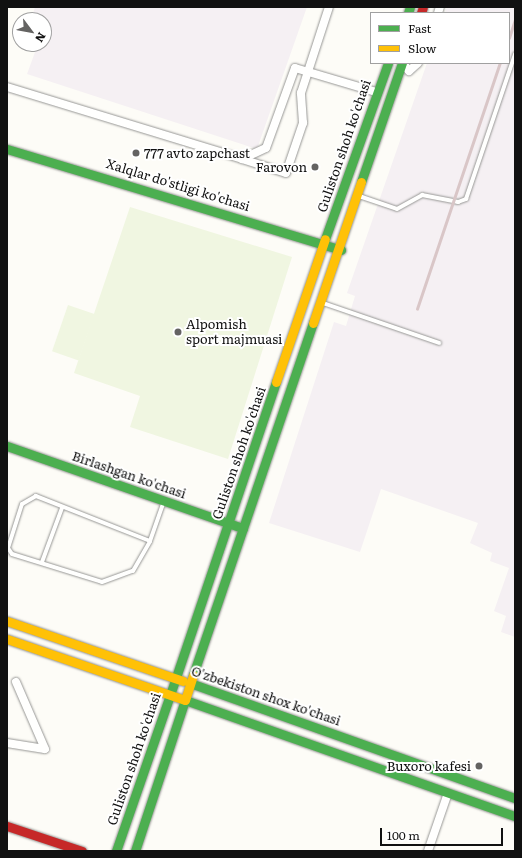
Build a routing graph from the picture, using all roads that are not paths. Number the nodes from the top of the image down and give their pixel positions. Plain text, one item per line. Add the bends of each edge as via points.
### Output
1 (329, 7) edge
2 (515, 54) edge
3 (388, 64) edge
4 (402, 64) edge
5 (403, 64) edge
6 (417, 64) edge
7 (310, 70) junction
8 (7, 87) edge
9 (376, 92) junction
10 (7, 151) edge
11 (242, 159) junction
12 (357, 195) junction
13 (324, 245) junction
14 (341, 250) junction
15 (322, 302) junction
16 (439, 343) dead end
17 (7, 446) edge
18 (164, 501) junction
19 (62, 508) junction
20 (228, 524) junction
21 (243, 528) junction
22 (150, 541) junction
23 (42, 562) junction
24 (7, 621) edge
25 (7, 639) edge
26 (150, 670) junction
27 (176, 678) junction
28 (16, 682) dead end
29 (190, 683) junction
30 (144, 686) junction
31 (219, 694) junction
32 (170, 695) junction
33 (185, 700) junction
34 (213, 709) junction
35 (7, 742) edge
36 (448, 793) junction
37 (515, 798) edge
38 (515, 816) edge
39 (7, 826) edge
40 (82, 851) edge
41 (116, 851) edge
42 (135, 851) edge
43 (428, 851) edge

1 - 7 street
2 - 12 lane via 466,199 458,202 422,195 397,209
3 - 9 main road, Guliston shoh ko'chasi
4 - 12 main road, Guliston shoh ko'chasi
5 - 6 street via 409,71
7 - 9 street
7 - 11 street via 294,68 266,148
7 - 11 street via 301,93 303,123 286,173
8 - 11 street
9 - 13 main road, Guliston shoh ko'chasi
10 - 13 main road, Xalqlar do'stligi ko'chasi
12 - 14 main road, Guliston shoh ko'chasi
13 - 14 main road, Xalqlar do'stligi ko'chasi
13 - 20 main road, Guliston shoh ko'chasi
14 - 15 main road, Guliston shoh ko'chasi
15 - 16 lane
15 - 21 main road, Guliston shoh ko'chasi
17 - 18 main road, Birlashgan ko'chasi
18 - 20 main road, Birlashgan ko'chasi
18 - 22 lane
19 - 22 lane
19 - 23 lane
19 - 23 lane via 36,496 29,499 22,504 8,538 8,548 12,554
20 - 21 main road, Birlashgan ko'chasi
20 - 27 main road, Guliston shoh ko'chasi
21 - 29 main road, Guliston shoh ko'chasi
22 - 23 lane via 133,571 102,582
24 - 26 main road, O'zbekiston shox ko'chasi
25 - 30 main road
26 - 27 main road, O'zbekiston shox ko'chasi
26 - 30 main road
27 - 29 main road, O'zbekiston shox ko'chasi
27 - 32 main road, Guliston shoh ko'chasi
28 - 35 street via 45,749
29 - 31 main road, O'zbekiston shox ko'chasi
29 - 33 main road, Guliston shoh ko'chasi
30 - 32 main road
31 - 34 main road
31 - 37 main road, O'zbekiston shox ko'chasi
32 - 33 main road
32 - 41 main road, Guliston shoh ko'chasi
33 - 34 main road
33 - 42 main road, Guliston shoh ko'chasi
34 - 36 main road
36 - 38 main road
36 - 43 street
39 - 40 main road

